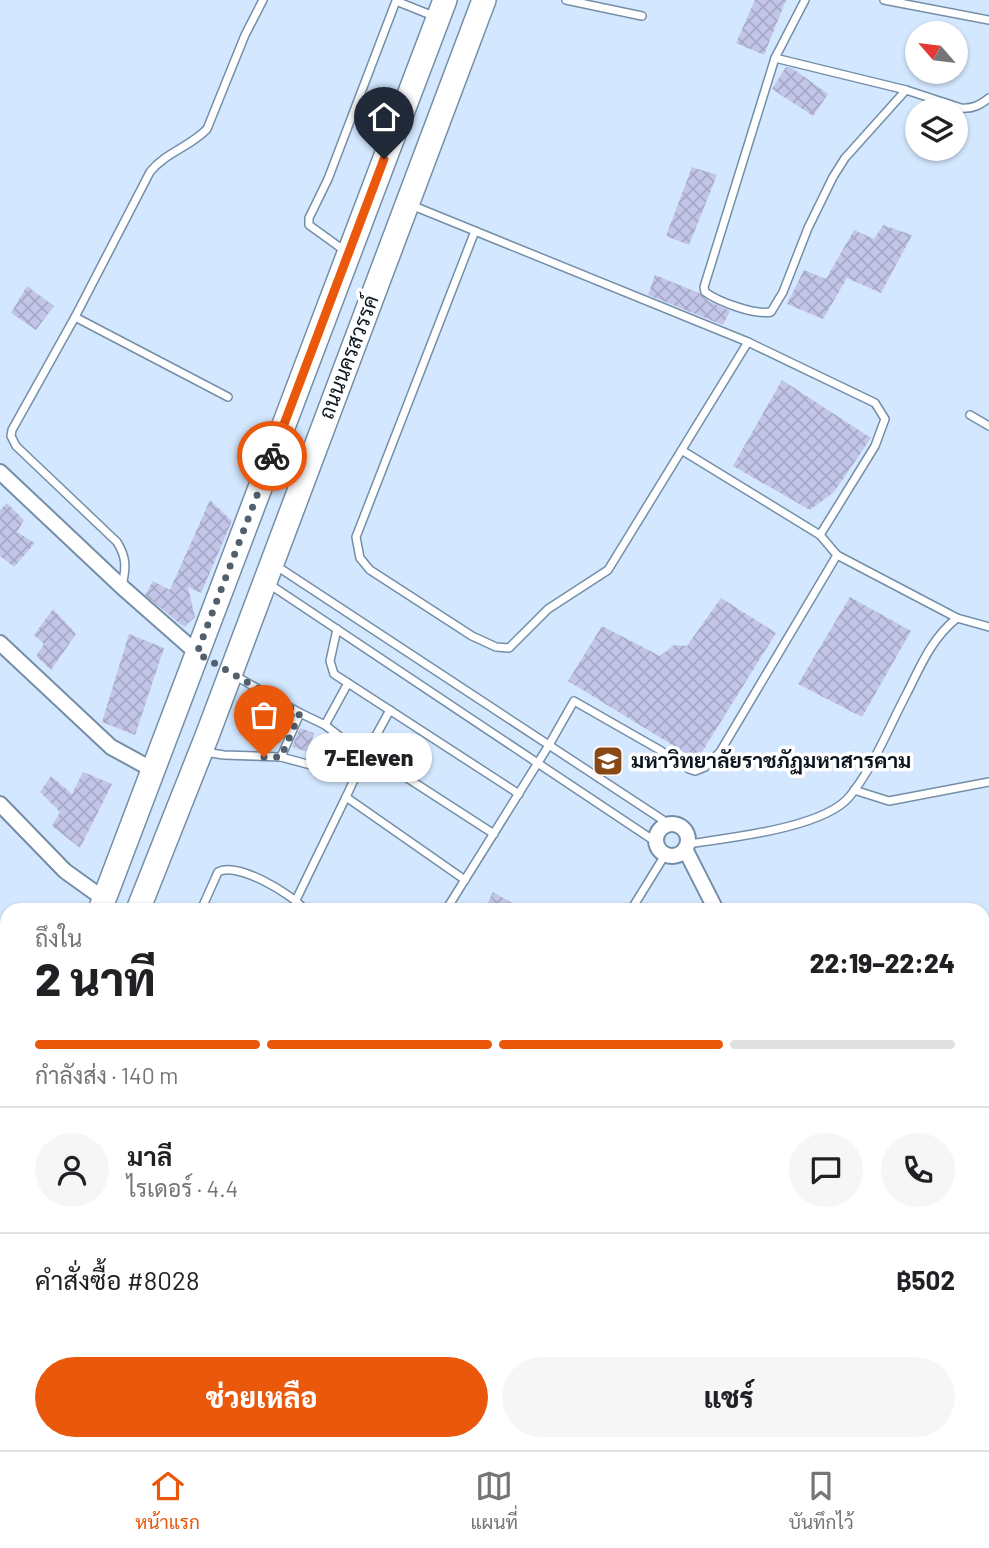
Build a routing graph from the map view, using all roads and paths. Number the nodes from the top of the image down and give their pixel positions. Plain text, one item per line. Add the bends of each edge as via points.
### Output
1 (263, 0) edge
2 (484, 0) edge
3 (566, 0) edge
4 (805, 0) edge
5 (884, 0) edge
6 (395, 1) edge
7 (441, 9) edge
8 (642, 16) dead end
9 (989, 20) edge
10 (775, 58) junction
11 (906, 90) junction
12 (989, 98) edge
13 (407, 203) junction
14 (475, 231) junction
15 (348, 254) junction
16 (75, 317) junction
17 (748, 342) junction
18 (228, 397) dead end
19 (970, 415) dead end
20 (989, 426) edge
21 (683, 450) junction
22 (0, 472) edge
23 (820, 535) junction
24 (837, 555) junction
25 (268, 572) junction
26 (122, 587) junction
27 (957, 618) junction
28 (989, 627) edge
29 (337, 629) junction
30 (0, 643) edge
31 (197, 653) junction
32 (230, 672) junction
33 (348, 683) junction
34 (390, 710) junction
35 (300, 713) junction
36 (325, 725) junction
37 (549, 746) junction
38 (367, 751) junction
39 (200, 752) junction
40 (281, 757) junction
41 (539, 762) junction
42 (153, 770) junction
43 (989, 782) edge
44 (854, 790) junction
45 (519, 794) junction
46 (346, 797) junction
47 (0, 804) edge
48 (669, 824) junction
49 (494, 834) junction
50 (656, 842) junction
51 (687, 846) junction
52 (665, 855) junction
53 (465, 880) junction
54 (296, 900) junction
55 (100, 903) edge
56 (103, 903) edge
57 (141, 903) edge
58 (204, 903) edge
59 (299, 903) edge
60 (450, 903) edge
61 (635, 903) edge
62 (713, 903) edge

1 - 16 lane via 207,130 163,158 150,172
2 - 13 main road, ถนนนครสวรรค์
3 - 8 lane
4 - 10 lane
5 - 9 lane
6 - 7 lane
6 - 15 lane via 308,221
7 - 15 main road, ถนนนครสวรรค์
10 - 11 lane
10 - 11 lane via 704,286 705,292 717,299 758,312 774,309 845,158
11 - 12 lane via 969,108
13 - 14 lane
13 - 25 main road, ถนนนครสวรรค์
14 - 17 lane
14 - 21 lane via 356,537 365,564 472,636 509,648 548,609 608,570
15 - 31 main road, ถนนนครสวรรค์
16 - 18 lane
16 - 26 lane via 11,436 16,446 117,542 125,558
17 - 21 lane
17 - 23 lane via 866,397 885,419 875,446
19 - 20 lane
21 - 23 lane
22 - 26 street
23 - 24 lane
24 - 27 lane
24 - 37 lane via 720,752 705,767 689,769 574,701
25 - 29 lane
25 - 32 main road, ถนนนครสวรรค์
25 - 37 lane
26 - 31 street
27 - 28 lane
27 - 44 lane via 934,641
29 - 33 lane via 330,666
29 - 41 lane
30 - 42 street via 111,747
31 - 32 main road
31 - 42 main road, ถนนนครสวรรค์
32 - 35 lane
32 - 39 main road, ถนนนครสวรรค์
33 - 34 lane
33 - 36 lane
34 - 38 lane
34 - 45 lane
35 - 36 lane
35 - 40 lane
36 - 40 lane via 339,736 323,766
37 - 41 lane
37 - 48 lane
38 - 46 lane
38 - 49 lane
39 - 40 lane
39 - 57 main road, ถนนนครสวรรค์
41 - 45 lane
41 - 50 lane
42 - 56 main road, ถนนนครสวรรค์
43 - 44 lane via 889,801
44 - 51 lane via 849,799 816,819
45 - 49 lane
46 - 53 lane
46 - 54 lane
47 - 55 street
48 - 50 street via 661,828
48 - 51 street via 684,830
49 - 53 lane
50 - 52 street
51 - 52 street via 676,856
51 - 62 street
52 - 61 lane
53 - 60 lane
54 - 58 lane via 280,889 224,869 216,875
54 - 59 lane

